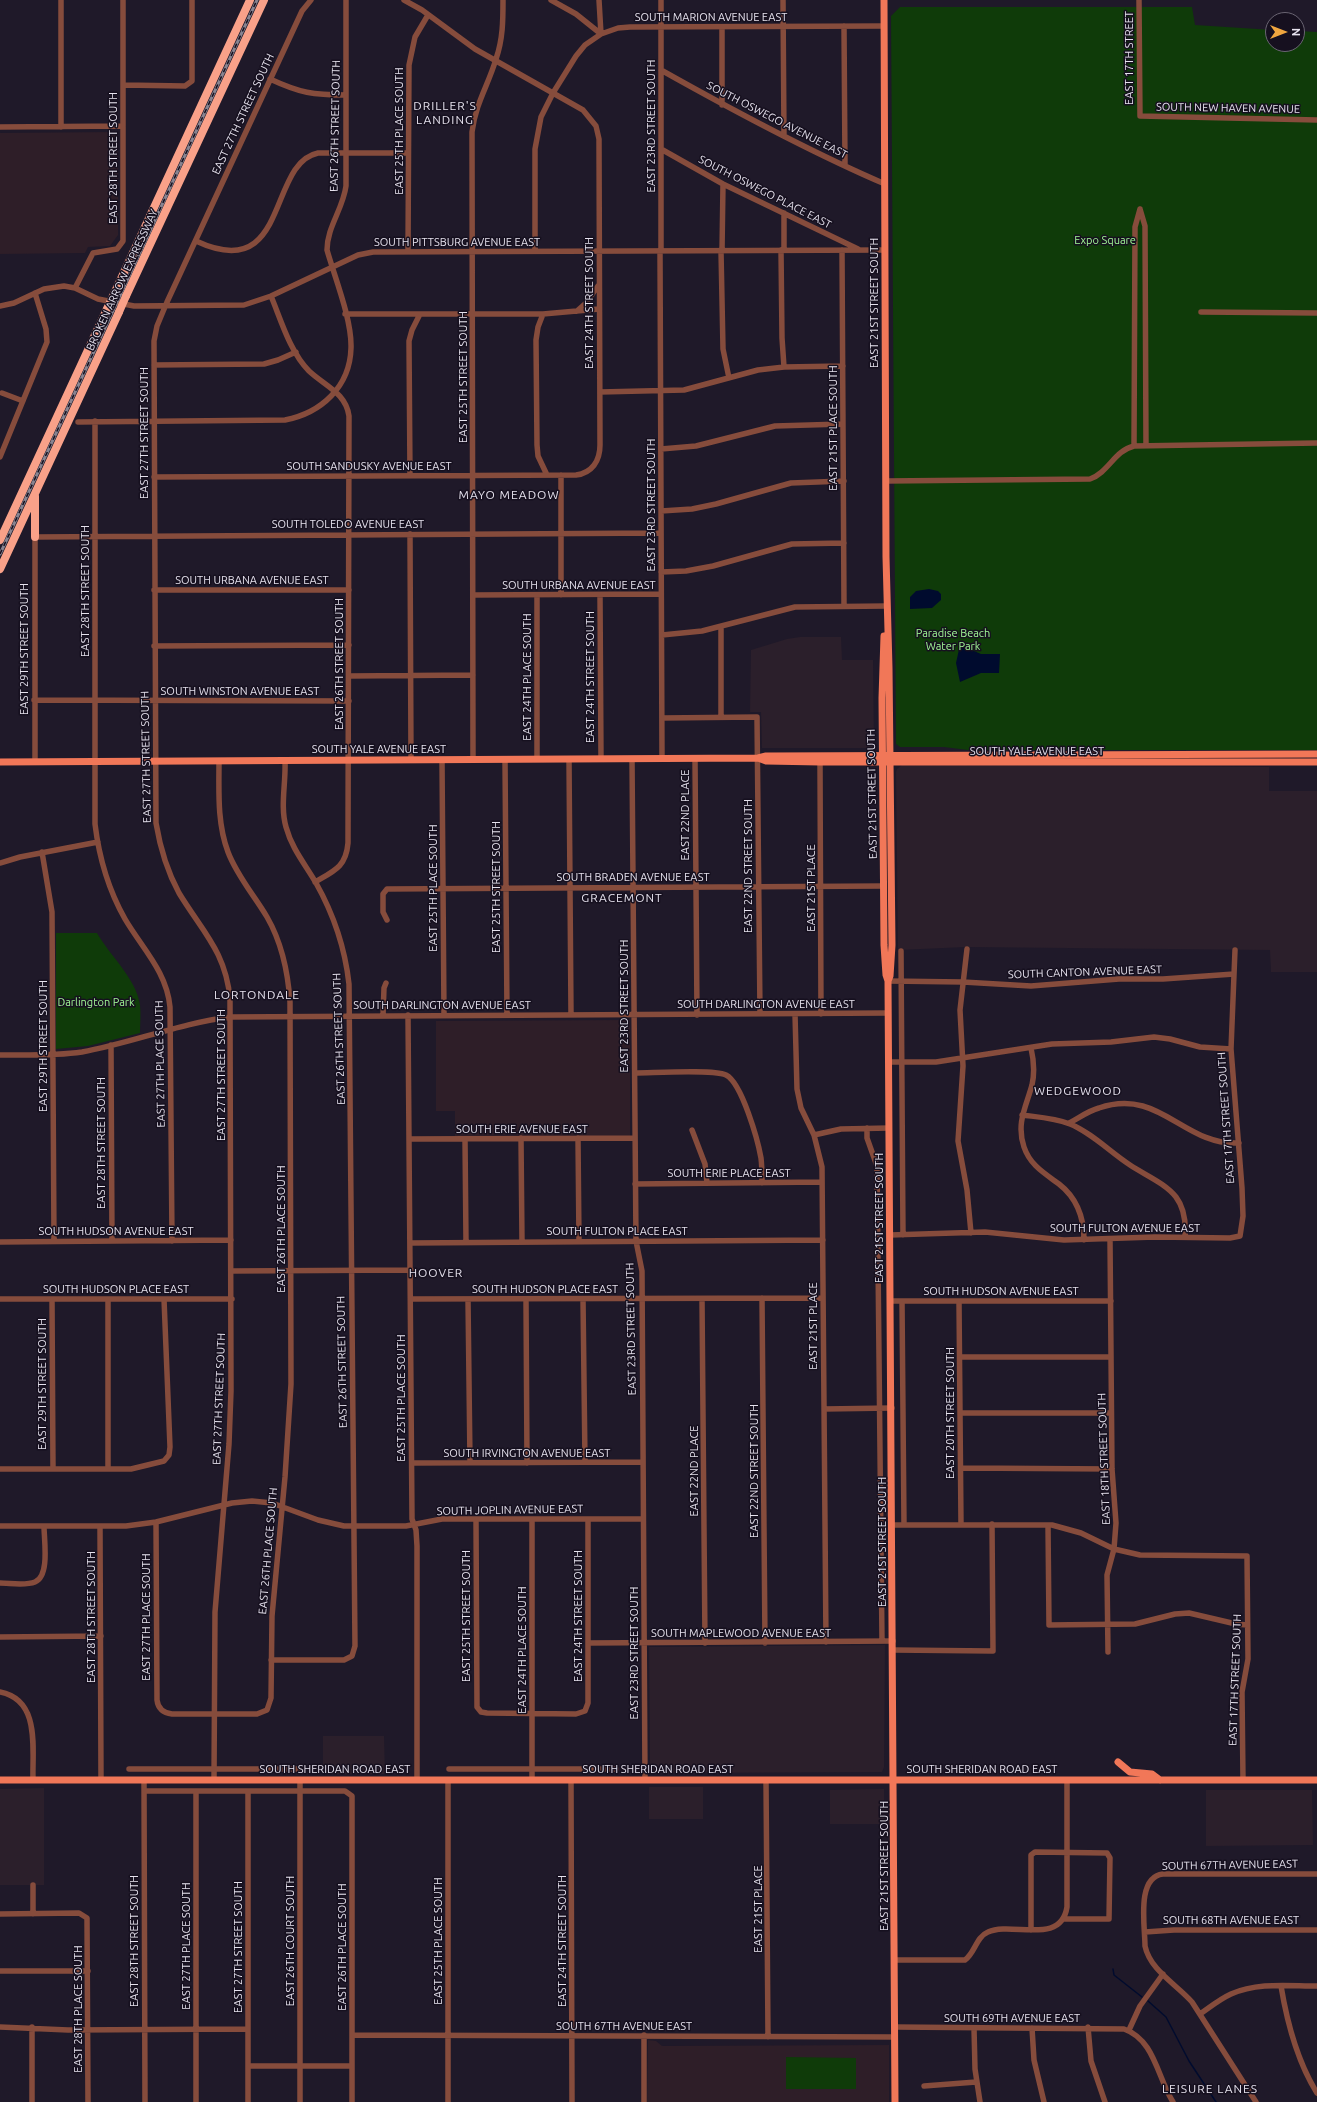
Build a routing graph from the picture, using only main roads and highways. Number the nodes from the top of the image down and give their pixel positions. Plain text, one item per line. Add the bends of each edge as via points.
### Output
1 (250, 0) edge
2 (264, 0) edge
3 (884, 0) edge
4 (35, 493) junction
5 (35, 536) road end
6 (0, 540) edge
7 (0, 569) edge
8 (1042, 754) junction
9 (1142, 754) junction
10 (1198, 754) junction
11 (1294, 754) junction
12 (1317, 754) edge
13 (758, 758) junction
14 (886, 758) junction
15 (1099, 758) junction
16 (0, 762) edge
17 (1042, 762) junction
18 (1142, 762) junction
19 (1198, 762) junction
20 (1294, 762) junction
21 (1317, 762) edge
22 (891, 882) junction
23 (884, 886) junction
24 (888, 945) junction
25 (1118, 1762) dead end
26 (0, 1780) edge
27 (894, 1780) junction
28 (1160, 1780) junction
29 (1317, 1780) edge
30 (895, 2102) edge

1 - 6 highway, BROKEN ARROW EXPRESSWAY, bridge
2 - 4 highway, BROKEN ARROW EXPRESSWAY, bridge
3 - 14 main road, EAST 21ST STREET SOUTH via 887,606 882,664
4 - 5 highway
4 - 7 highway, BROKEN ARROW EXPRESSWAY
8 - 14 main road, SOUTH YALE AVENUE EAST
8 - 15 main road, SOUTH YALE AVENUE EAST
8 - 17 main road
9 - 10 main road, SOUTH YALE AVENUE EAST
9 - 15 main road, SOUTH YALE AVENUE EAST
9 - 18 main road
10 - 11 main road, SOUTH YALE AVENUE EAST
10 - 19 main road
11 - 12 main road, SOUTH YALE AVENUE EAST
11 - 20 main road
13 - 14 main road, SOUTH YALE AVENUE EAST
13 - 14 main road, SOUTH YALE AVENUE EAST via 766,761 820,762
13 - 16 main road, SOUTH YALE AVENUE EAST
14 - 17 main road, SOUTH YALE AVENUE EAST
14 - 22 main road, EAST 21ST STREET SOUTH
14 - 23 main road, EAST 21ST STREET SOUTH
15 - 17 main road, SOUTH YALE AVENUE EAST
15 - 18 main road, SOUTH YALE AVENUE EAST
18 - 19 main road, SOUTH YALE AVENUE EAST
19 - 20 main road, SOUTH YALE AVENUE EAST
20 - 21 main road, SOUTH YALE AVENUE EAST
22 - 23 main road
22 - 24 main road, EAST 21ST STREET SOUTH
23 - 24 main road, EAST 21ST STREET SOUTH
24 - 27 main road, EAST 21ST STREET SOUTH
25 - 28 main road via 1130,1772 1152,1774
26 - 27 main road, SOUTH SHERIDAN ROAD EAST
27 - 28 main road, SOUTH SHERIDAN ROAD EAST
27 - 30 main road, EAST 21ST STREET SOUTH
28 - 29 main road, SOUTH SHERIDAN ROAD EAST

